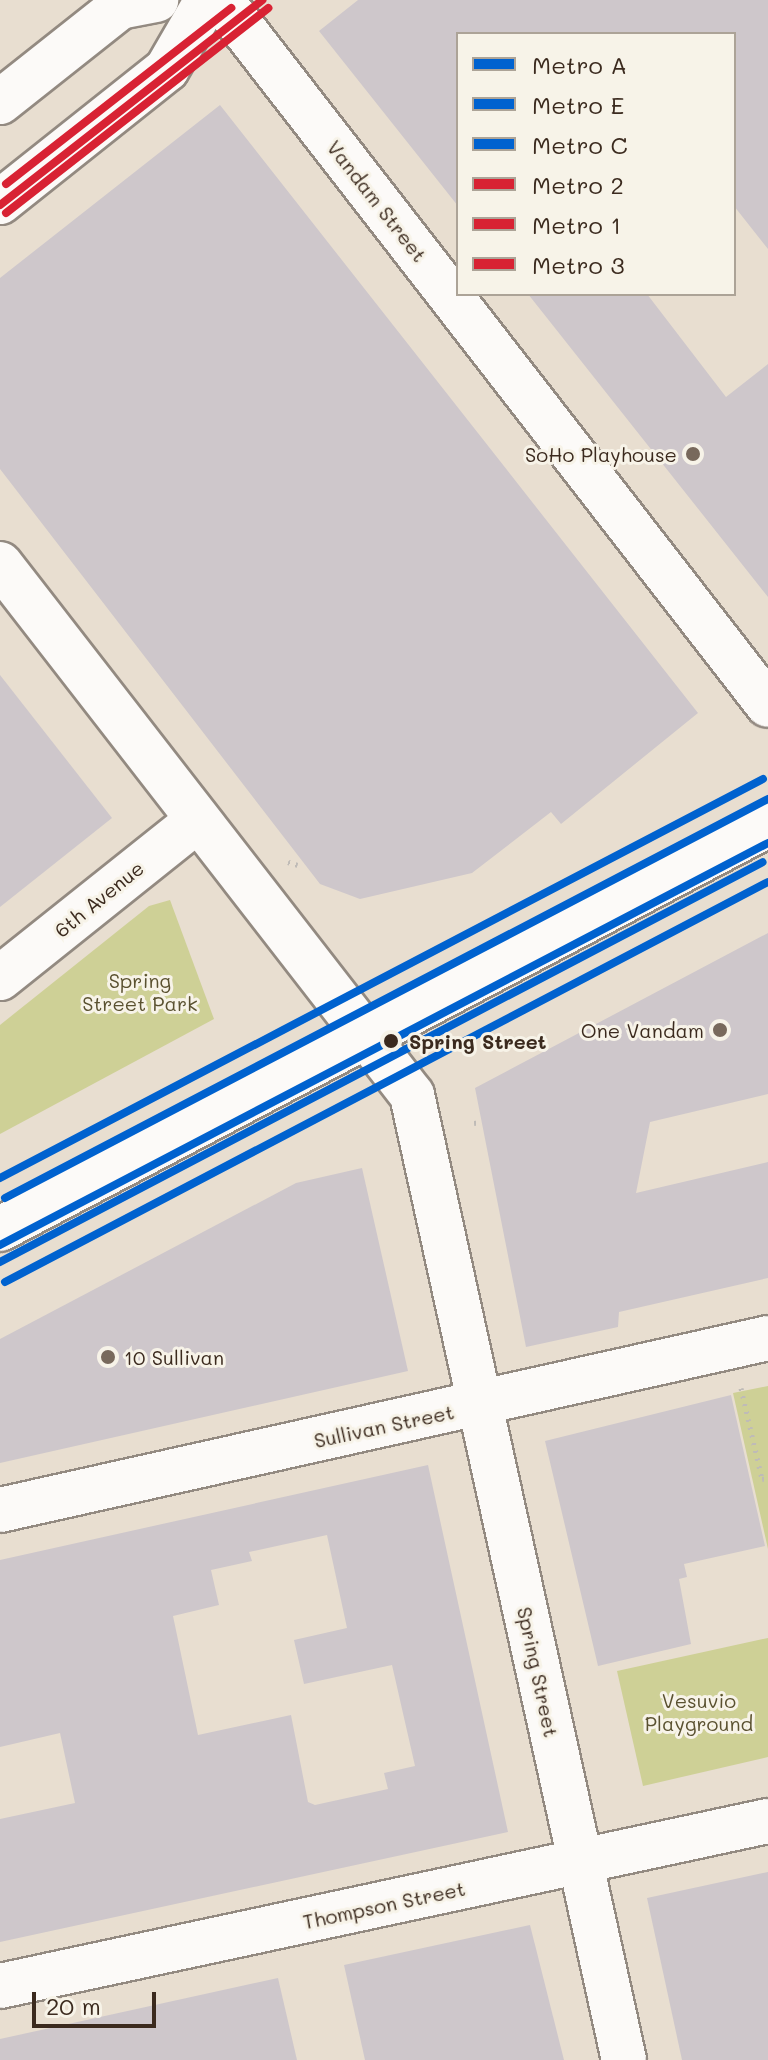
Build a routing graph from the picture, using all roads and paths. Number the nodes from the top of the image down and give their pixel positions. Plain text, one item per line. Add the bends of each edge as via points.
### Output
1 (156, 0) edge
2 (207, 0) edge
3 (221, 0) edge
4 (0, 102) edge
5 (0, 202) edge
6 (0, 564) edge
7 (768, 705) edge
8 (198, 820) junction
9 (768, 825) edge
10 (288, 862) dead end
11 (298, 865) dead end
12 (0, 978) edge
13 (366, 1036) junction
14 (0, 1229) edge
15 (768, 1338) edge
16 (739, 1380) dead end
17 (481, 1404) junction
18 (768, 1478) edge
19 (0, 1510) edge
20 (768, 1821) edge
21 (579, 1864) junction
22 (0, 1986) edge
23 (624, 2060) edge

1 - 4 street via 120,7
2 - 5 street via 167,69
3 - 7 street, Vandam Street
6 - 8 street, Spring Street
8 - 12 street, 6th Avenue
8 - 13 street, Spring Street
9 - 13 street
10 - 11 path
13 - 14 street
13 - 17 street, Spring Street via 412,1095
15 - 17 street, Sullivan Street
16 - 18 path via 762,1479
17 - 19 street, Sullivan Street
17 - 21 street, Spring Street
20 - 21 street, Thompson Street
21 - 22 street, Thompson Street
21 - 23 street, Spring Street

